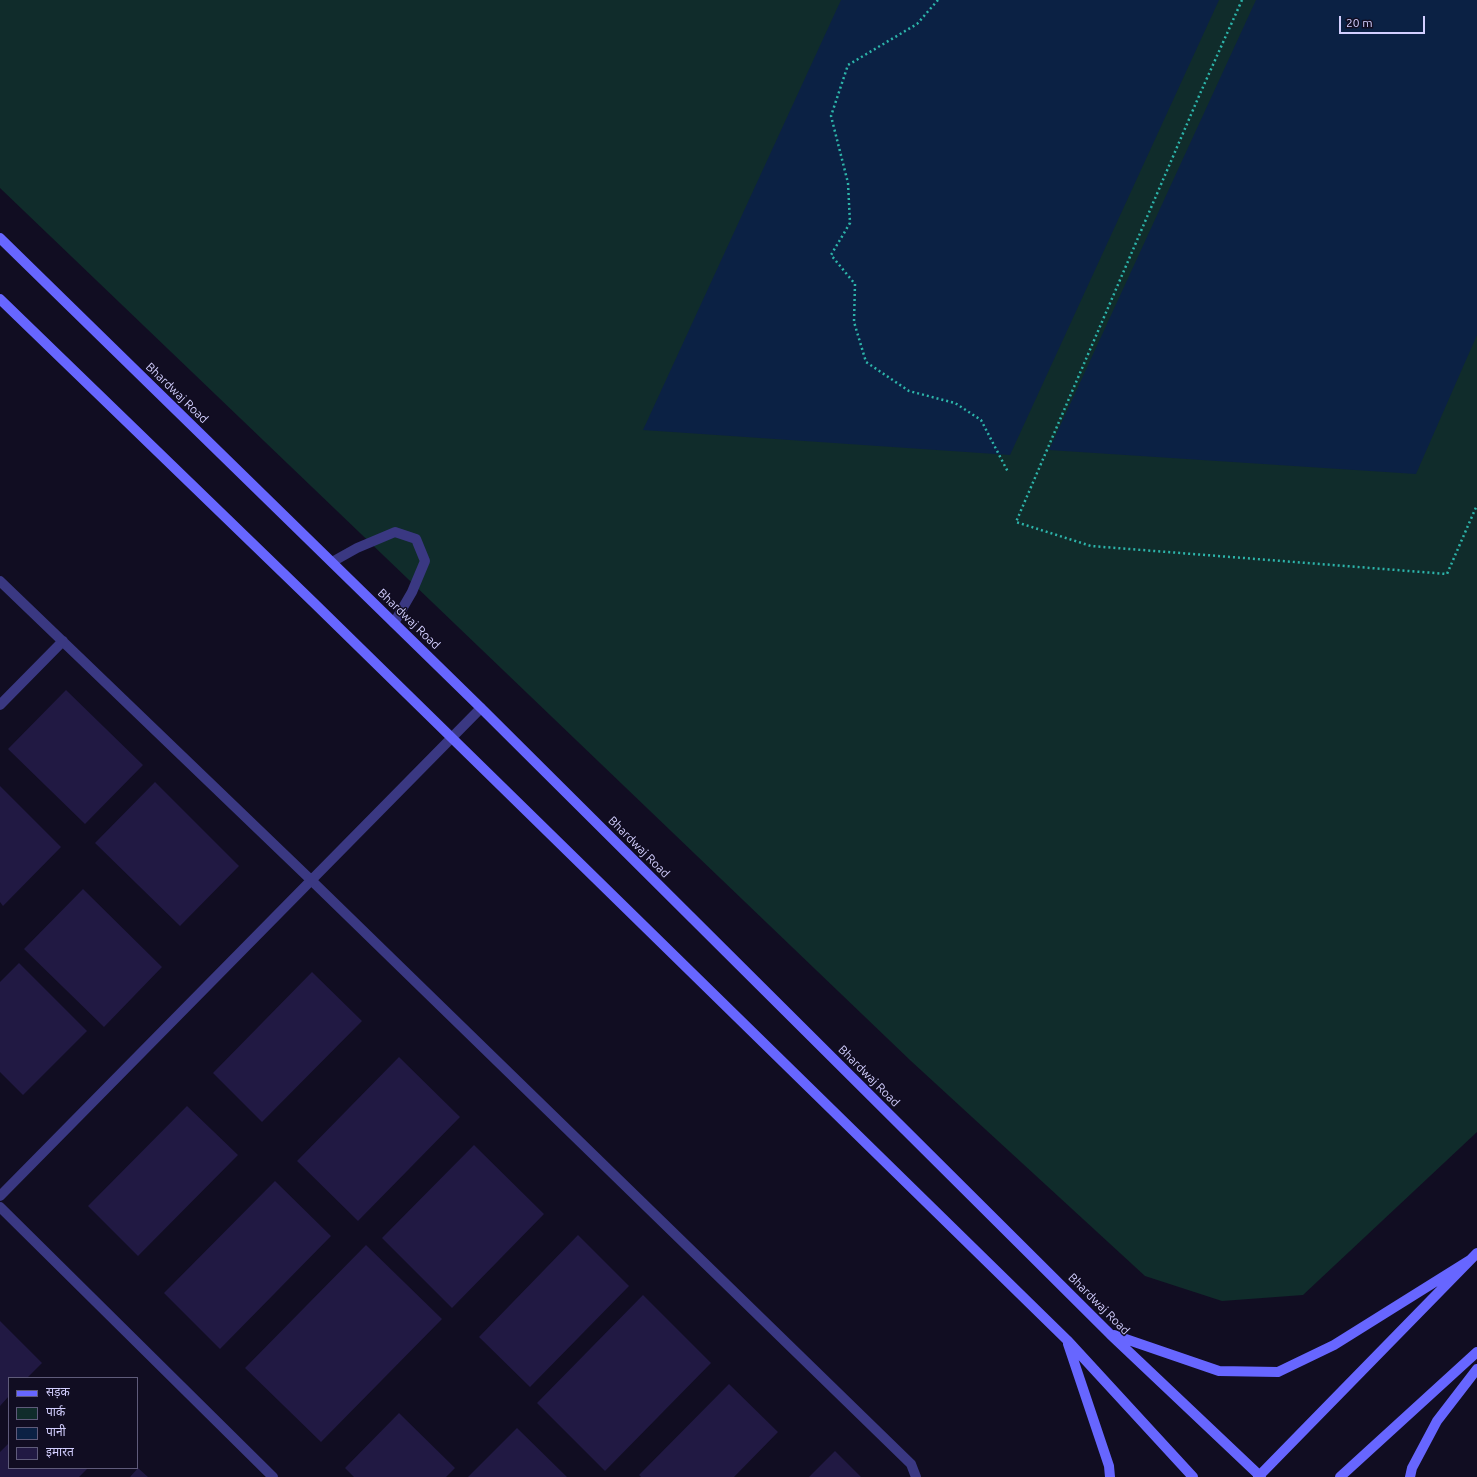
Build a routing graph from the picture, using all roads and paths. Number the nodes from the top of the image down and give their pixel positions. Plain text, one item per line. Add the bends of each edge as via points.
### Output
1 (938, 0) edge
2 (1242, 0) edge
3 (0, 238) edge
4 (0, 299) edge
5 (1008, 472) dead end
6 (1477, 504) edge
7 (332, 562) junction
8 (0, 581) edge
9 (394, 623) junction
10 (63, 641) junction
11 (0, 705) edge
12 (481, 708) junction
13 (452, 738) junction
14 (311, 880) junction
15 (0, 1196) edge
16 (0, 1207) edge
17 (1477, 1253) edge
18 (1470, 1260) junction
19 (1110, 1334) junction
20 (1067, 1340) junction
21 (1477, 1352) edge
22 (1477, 1369) edge
23 (1259, 1476) edge
24 (273, 1477) edge
25 (916, 1477) edge
26 (1110, 1477) edge
27 (1193, 1477) edge
28 (1340, 1477) edge
29 (1410, 1477) edge

1 - 5 path via 917,24 848,65 831,116 848,183 850,223 831,255 855,284 854,322 866,362 909,391 955,404 981,420
2 - 6 path via 1198,96 1016,522 1091,546 1447,574
3 - 7 street, Bhardwaj Road
4 - 13 street
7 - 9 street, Bhardwaj Road
7 - 9 street via 395,532 416,539 425,561 412,592
8 - 10 street
9 - 12 street, Bhardwaj Road
10 - 11 street
10 - 14 street
12 - 13 street
12 - 19 street, Bhardwaj Road
13 - 14 street
13 - 20 street
14 - 15 street
14 - 25 street via 911,1464
16 - 24 street
17 - 18 street
18 - 19 street via 1334,1345 1278,1372 1219,1371
18 - 23 street
19 - 23 street, Bhardwaj Road
20 - 26 street via 1109,1466
20 - 27 street
21 - 28 street
22 - 29 street via 1437,1421 1412,1468

